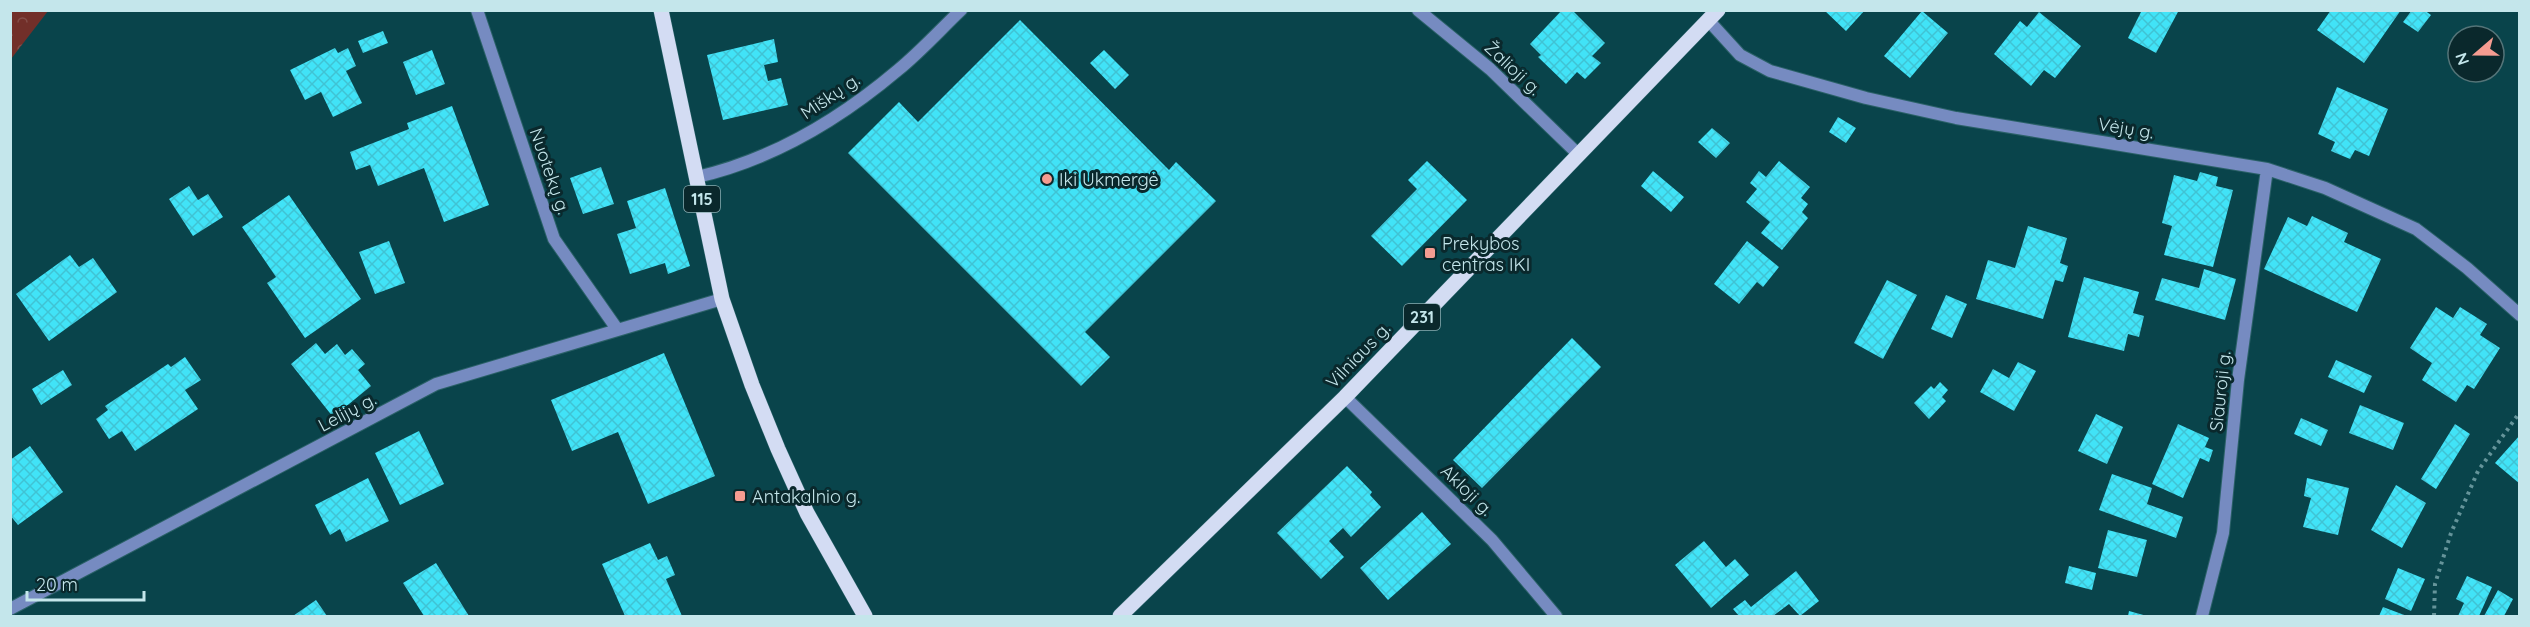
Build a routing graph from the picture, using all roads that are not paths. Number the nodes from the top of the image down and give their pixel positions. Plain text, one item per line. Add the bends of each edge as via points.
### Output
1 (477, 10) edge
2 (661, 10) edge
3 (961, 10) edge
4 (1418, 10) edge
5 (1714, 16) edge
6 (1579, 155) junction
7 (2266, 169) junction
8 (698, 177) junction
9 (722, 299) junction
10 (2520, 315) edge
11 (617, 329) junction
12 (1344, 397) junction
13 (10, 609) edge
14 (865, 616) edge
15 (1120, 616) edge
16 (1556, 616) edge
17 (2202, 616) edge

1 - 11 street, Nuotekų g. via 554,239
2 - 8 main road, 115
3 - 8 street, Miškų g. via 898,71 817,128 757,158
4 - 6 street, Žalioji g. via 1490,69
5 - 6 main road, Vilniaus g. / 231
5 - 7 street, Vėjų g. via 1740,55 1770,71 1866,98 1956,118
6 - 12 main road, Vilniaus g. / 231
7 - 10 street, Vėjų g. via 2325,188 2416,229
7 - 17 street, Siauroji g. via 2238,380 2223,533
8 - 9 main road, 115
9 - 11 street, Lelijų g.
9 - 14 main road, 115 via 778,449 807,513
11 - 13 street, Lelijų g. via 436,384
12 - 15 main road, Vilniaus g. / 231
12 - 16 street, Akloji g. via 1492,540

